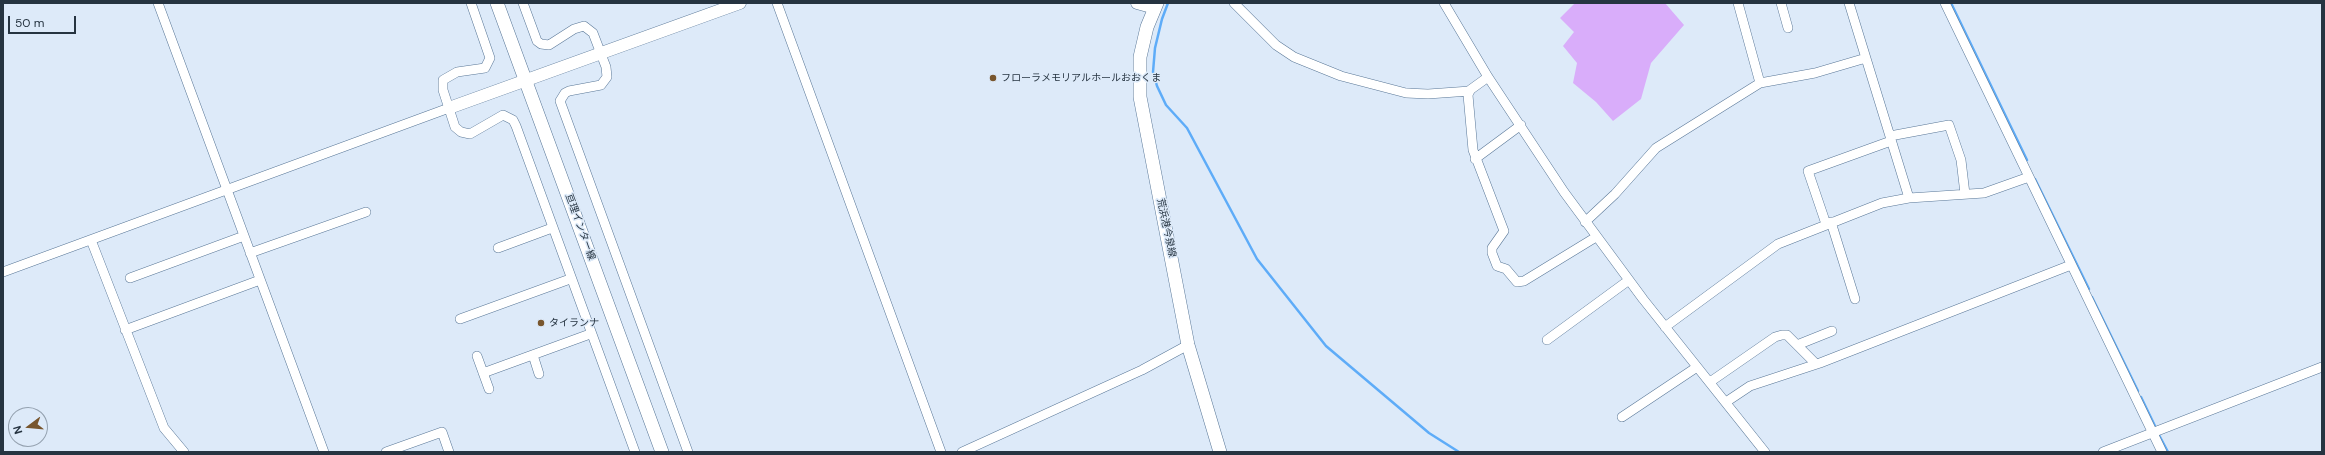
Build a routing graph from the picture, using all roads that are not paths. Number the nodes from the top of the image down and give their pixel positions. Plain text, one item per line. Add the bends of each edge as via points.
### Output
1 (158, 3) edge
2 (471, 3) edge
3 (497, 3) edge
4 (523, 3) edge
5 (740, 3) edge
6 (777, 3) edge
7 (1138, 3) edge
8 (1234, 3) edge
9 (1444, 3) edge
10 (1738, 3) edge
11 (1781, 3) edge
12 (1849, 3) edge
13 (1945, 3) edge
14 (1156, 5) edge
15 (1788, 28) dead end
16 (601, 53) junction
17 (1866, 58) junction
18 (1488, 77) junction
19 (526, 80) junction
20 (1760, 83) junction
21 (1470, 91) junction
22 (449, 108) junction
23 (1521, 125) junction
24 (1891, 138) junction
25 (1476, 159) junction
26 (2029, 177) junction
27 (227, 190) junction
28 (1965, 194) junction
29 (1909, 198) junction
30 (366, 212) dead end
31 (1585, 222) junction
32 (1829, 223) junction
33 (552, 228) junction
34 (244, 236) junction
35 (1596, 237) junction
36 (91, 240) junction
37 (498, 248) dead end
38 (250, 253) junction
39 (2072, 265) junction
40 (3, 272) edge
41 (130, 278) dead end
42 (570, 279) junction
43 (260, 280) junction
44 (1629, 280) junction
45 (1855, 299) dead end
46 (460, 319) dead end
47 (1665, 327) junction
48 (125, 330) junction
49 (1832, 331) dead end
50 (590, 334) junction
51 (1547, 340) dead end
52 (1188, 345) junction
53 (1797, 345) junction
54 (533, 355) junction
55 (477, 356) dead end
56 (1816, 364) junction
57 (1697, 367) junction
58 (2322, 367) edge
59 (483, 373) junction
60 (540, 374) dead end
61 (1710, 382) junction
62 (489, 389) dead end
63 (1726, 402) junction
64 (1622, 417) dead end
65 (2153, 433) junction
66 (184, 452) edge
67 (324, 452) edge
68 (386, 452) edge
69 (449, 452) edge
70 (635, 452) edge
71 (662, 452) edge
72 (688, 452) edge
73 (941, 452) edge
74 (962, 452) edge
75 (1220, 452) edge
76 (1765, 452) edge
77 (2103, 452) edge
78 (2162, 452) edge

1 - 27 street
2 - 22 street via 489,52 489,62 484,68 457,72 443,80 443,90
3 - 19 main road, 亘理インター線
4 - 16 street via 540,44 549,45 574,28 584,26 593,33
5 - 16 street
6 - 73 street
7 - 14 street
8 - 21 street via 1276,45 1294,57 1341,76 1406,93
9 - 18 street
10 - 20 street
11 - 15 street
12 - 17 street
13 - 26 street
14 - 52 main road, 荒浜港今泉線 via 1147,27 1140,56 1140,97
16 - 19 street
16 - 72 street via 606,67 605,81 596,87 569,91 560,101
17 - 20 street via 1815,74
17 - 24 street
18 - 21 street
18 - 23 street
19 - 22 street
19 - 71 main road, 亘理インター線
20 - 31 street via 1656,148 1615,194
21 - 25 street via 1469,111
22 - 27 street
22 - 33 street via 455,126 466,134 475,132 503,115 513,120
23 - 25 street
23 - 31 street
24 - 28 street via 1949,125 1962,160
24 - 29 street
24 - 32 street via 1808,171
25 - 35 street via 1504,231 1494,243 1492,253 1497,266 1506,269 1517,282 1530,279
26 - 28 street via 1984,193
26 - 39 street
27 - 34 street
27 - 36 street
28 - 29 street
29 - 32 street via 1882,203
30 - 38 street
31 - 35 street
32 - 45 street
32 - 47 street via 1778,244
33 - 37 street
33 - 42 street
34 - 38 street
34 - 41 street
35 - 44 street
36 - 40 street
36 - 48 street
38 - 43 street
39 - 56 street
39 - 65 street
42 - 46 street
42 - 50 street
43 - 48 street
43 - 67 street
44 - 47 street
44 - 51 street
47 - 57 street
48 - 66 street via 164,428
49 - 53 street
50 - 54 street
50 - 70 street
52 - 74 street via 1142,370
52 - 75 main road, 荒浜港今泉線
53 - 56 street
53 - 61 street via 1787,335 1775,337
54 - 59 street
54 - 60 street
55 - 59 street
56 - 63 street via 1750,386
57 - 61 street
57 - 64 street
58 - 65 street
59 - 62 street
61 - 63 street
63 - 76 street
65 - 77 street
65 - 78 street
68 - 69 street via 442,432

